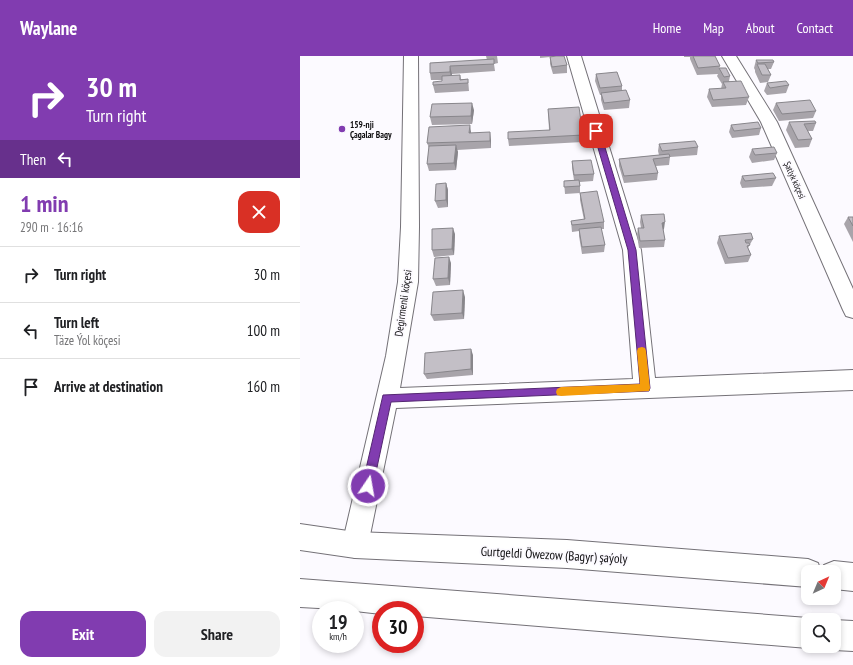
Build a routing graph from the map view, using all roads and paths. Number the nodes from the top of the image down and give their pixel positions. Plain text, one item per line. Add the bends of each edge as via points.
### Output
1 (411, 56) edge
2 (574, 56) edge
3 (729, 56) edge
4 (853, 310) edge
5 (853, 380) edge
6 (645, 388) junction
7 (387, 398) junction
8 (300, 536) edge
9 (355, 545) junction
10 (801, 572) edge
11 (841, 576) edge
12 (853, 577) edge
13 (300, 593) edge
14 (801, 632) edge
15 (841, 635) edge
16 (853, 636) edge

1 - 7 street, Degirmenli köçesi via 408,282
2 - 6 street via 632,250
3 - 4 street, Şatlyk köçesi via 769,122
5 - 6 street
6 - 7 street
7 - 9 street, Degirmenli köçesi
8 - 9 main road, Gurtgeldi Öwezow (Bagyr) şaýoly
9 - 10 main road, Gurtgeldi Öwezow (Bagyr) şaýoly via 567,554
11 - 12 main road
13 - 14 main road
15 - 16 main road

